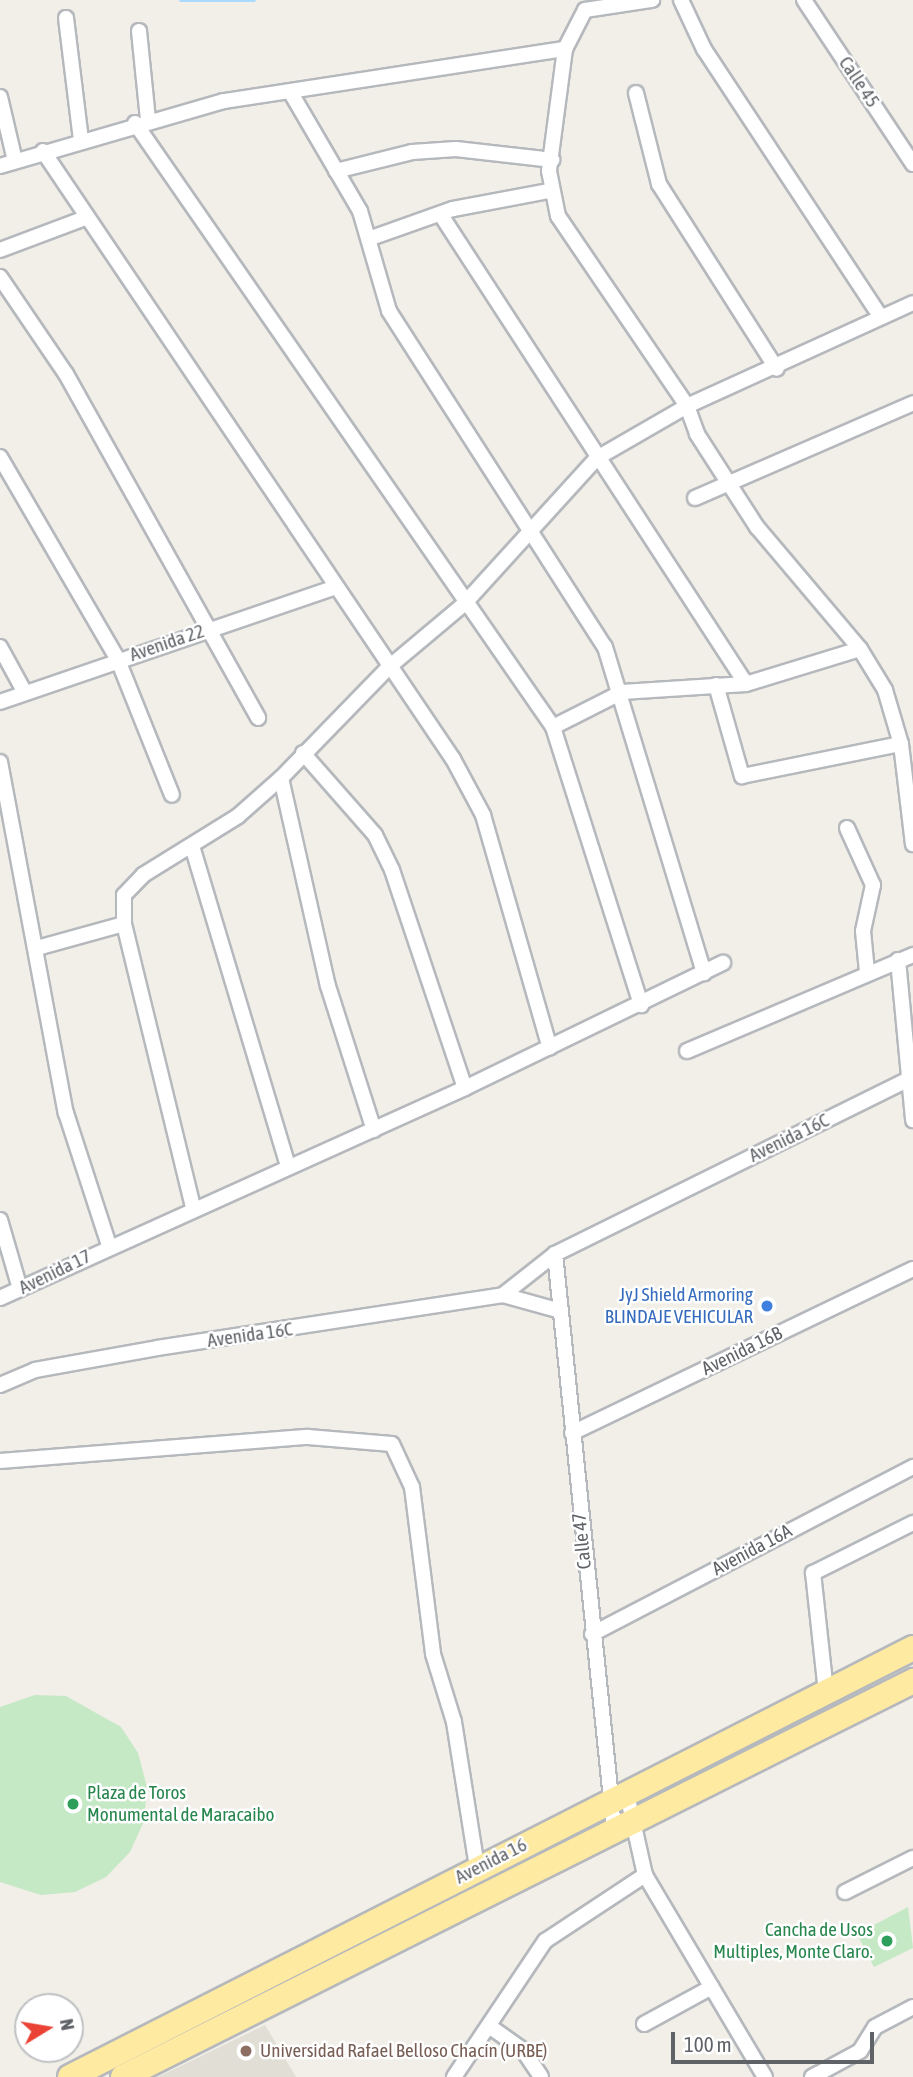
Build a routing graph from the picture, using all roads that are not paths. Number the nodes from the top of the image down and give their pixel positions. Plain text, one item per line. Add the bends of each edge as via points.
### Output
1 (652, 0) edge
2 (681, 0) edge
3 (804, 0) edge
4 (66, 18) dead end
5 (139, 31) dead end
6 (565, 49) junction
7 (291, 93) junction
8 (636, 93) dead end
9 (0, 97) edge
10 (142, 121) junction
11 (81, 141) junction
12 (43, 151) junction
13 (552, 160) junction
14 (15, 161) junction
15 (913, 164) edge
16 (0, 166) edge
17 (336, 171) junction
18 (549, 191) junction
19 (440, 215) junction
20 (85, 218) junction
21 (371, 238) junction
22 (0, 250) edge
23 (0, 277) edge
24 (913, 303) edge
25 (880, 316) junction
26 (777, 369) junction
27 (913, 404) edge
28 (687, 406) junction
29 (0, 457) edge
30 (597, 458) junction
31 (730, 481) junction
32 (695, 498) dead end
33 (530, 535) junction
34 (335, 587) junction
35 (464, 604) junction
36 (208, 629) junction
37 (0, 647) edge
38 (860, 649) junction
39 (118, 660) junction
40 (389, 667) junction
41 (746, 684) junction
42 (716, 685) junction
43 (24, 691) junction
44 (622, 692) junction
45 (0, 702) edge
46 (258, 718) dead end
47 (553, 727) junction
48 (901, 744) junction
49 (303, 752) junction
50 (0, 762) edge
51 (281, 778) junction
52 (172, 795) dead end
53 (847, 828) dead end
54 (913, 844) edge
55 (192, 846) junction
56 (124, 924) junction
57 (913, 947) edge
58 (37, 948) junction
59 (913, 955) edge
60 (898, 960) junction
61 (723, 963) dead end
62 (867, 972) junction
63 (704, 973) junction
64 (641, 1005) junction
65 (550, 1048) junction
66 (687, 1051) dead end
67 (909, 1079) junction
68 (466, 1088) junction
69 (913, 1120) edge
70 (374, 1130) junction
71 (288, 1166) junction
72 (193, 1207) junction
73 (0, 1220) edge
74 (2, 1238) edge
75 (109, 1245) junction
76 (555, 1254) junction
77 (913, 1269) edge
78 (20, 1289) junction
79 (503, 1295) junction
80 (0, 1298) edge
81 (561, 1311) junction
82 (0, 1385) edge
83 (572, 1433) junction
84 (0, 1461) edge
85 (913, 1467) edge
86 (913, 1523) edge
87 (592, 1634) junction
88 (913, 1648) edge
89 (913, 1681) edge
90 (826, 1692) junction
91 (618, 1795) junction
92 (624, 1824) junction
93 (913, 1858) edge
94 (477, 1868) junction
95 (645, 1875) junction
96 (845, 1892) dead end
97 (712, 1987) junction
98 (913, 2007) edge
99 (644, 2024) dead end
100 (489, 2026) junction
101 (70, 2077) edge
102 (123, 2077) edge
103 (454, 2077) edge
104 (541, 2077) edge
105 (765, 2077) edge
106 (813, 2077) edge

1 - 6 street via 585,10
2 - 25 street via 704,49
3 - 15 street, Calle 45
4 - 11 street
5 - 10 street
6 - 7 street
6 - 13 street
7 - 10 street
7 - 17 street
8 - 26 street via 659,184
9 - 14 street
10 - 11 street
10 - 35 street
11 - 12 street
12 - 14 street
12 - 20 street
13 - 17 street via 456,149 412,152
13 - 18 street
14 - 16 street
17 - 21 street
18 - 19 street
18 - 28 street via 558,216
19 - 21 street
19 - 30 street
20 - 22 street
20 - 34 street
21 - 33 street via 389,311
23 - 36 street via 66,374
24 - 25 street
25 - 26 street
26 - 28 street
27 - 31 street
28 - 30 street
28 - 31 street via 697,434
29 - 39 street
30 - 33 street
30 - 41 street
31 - 32 street
31 - 38 street via 782,562
33 - 35 street
33 - 44 street via 605,647
34 - 36 street, Avenida 22
34 - 40 street
35 - 40 street
35 - 47 street
36 - 39 street, Avenida 22
36 - 46 street
37 - 43 street
38 - 41 street
38 - 48 street via 885,690
39 - 43 street, Avenida 22
39 - 52 street
40 - 49 street
40 - 65 street via 453,759 483,815
41 - 42 street
42 - 44 street
42 - 48 street via 742,776
43 - 45 street, Avenida 22
44 - 47 street
44 - 63 street
47 - 64 street
48 - 54 street
49 - 51 street
49 - 68 street via 375,835 392,870
50 - 58 street
51 - 55 street
51 - 70 street via 328,986
53 - 62 street via 873,885 863,931
55 - 56 street via 143,875 124,895
55 - 71 street
56 - 58 street
56 - 72 street
57 - 60 street
58 - 75 street via 66,1113
59 - 60 street
60 - 62 street
60 - 67 street
61 - 63 street, Avenida 17
62 - 66 street
63 - 64 street, Avenida 17
64 - 65 street, Avenida 17
65 - 68 street, Avenida 17
67 - 69 street
67 - 76 street, Avenida 16C
68 - 70 street, Avenida 17
70 - 71 street, Avenida 17
71 - 72 street, Avenida 17
72 - 75 street, Avenida 17
73 - 74 street
74 - 78 street
75 - 78 street, Avenida 17
76 - 79 street, Avenida 16C
76 - 81 street, Calle 47
77 - 83 street, Avenida 16B
78 - 80 street, Avenida 17
79 - 81 street
79 - 82 street, Avenida 16C via 157,1348 35,1370
81 - 83 street, Calle 47
83 - 87 street, Calle 47
84 - 94 street via 308,1437 361,1437 391,1444 412,1487 433,1654 454,1721
85 - 87 street, Avenida 16A
86 - 90 street via 813,1573
87 - 91 street, Calle 47
88 - 90 highway, Avenida 16
89 - 92 highway, Avenida 16
90 - 91 highway, Avenida 16
91 - 92 street, Calle 47
91 - 92 street
91 - 94 highway, Avenida 16
92 - 95 street
92 - 102 highway, Avenida 16
93 - 96 street
94 - 101 highway, Avenida 16
95 - 97 street
95 - 100 street via 545,1941
97 - 99 street
97 - 105 street
98 - 106 street via 875,2027 860,2051
100 - 103 street
100 - 104 street via 523,2050

